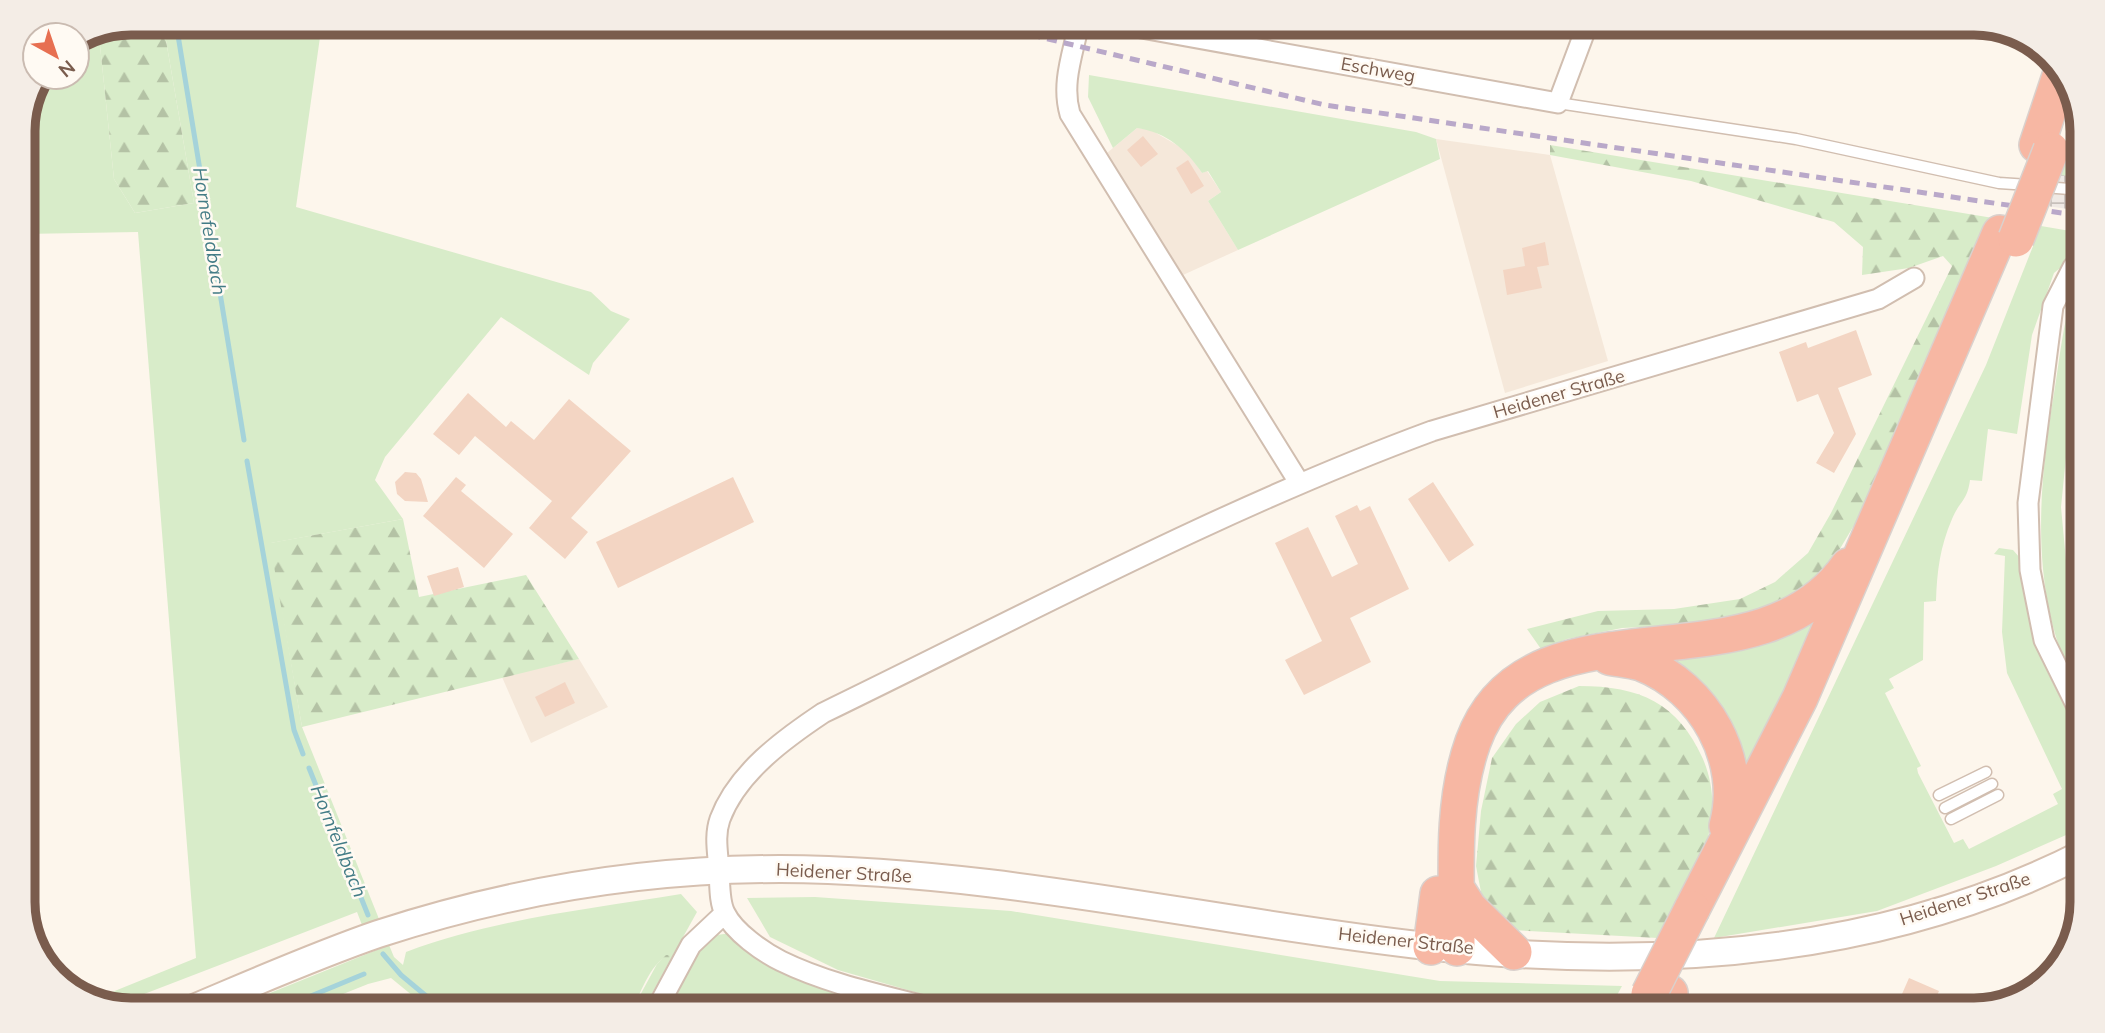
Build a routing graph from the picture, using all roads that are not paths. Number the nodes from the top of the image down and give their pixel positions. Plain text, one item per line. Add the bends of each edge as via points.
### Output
1 (1076, 35) edge
2 (1181, 35) edge
3 (1584, 35) edge
4 (2058, 86) edge
5 (2066, 102) edge
6 (1558, 103) junction
7 (2044, 148) junction
8 (2070, 189) edge
9 (2008, 236) junction
10 (2070, 273) edge
11 (1914, 278) dead end
12 (1300, 484) junction
13 (1884, 506) junction
14 (1585, 652) junction
15 (2070, 693) edge
16 (1986, 772) dead end
17 (1992, 784) dead end
18 (1939, 795) dead end
19 (1997, 795) dead end
20 (1945, 808) dead end
21 (1951, 819) dead end
22 (1458, 841) junction
23 (2070, 860) edge
24 (719, 870) junction
25 (1457, 890) junction
26 (1701, 910) junction
27 (725, 914) junction
28 (1444, 948) junction
29 (1514, 952) junction
30 (217, 998) edge
31 (663, 998) edge
32 (896, 998) edge
33 (1657, 998) edge

1 - 12 street via 1065,97 1070,114
2 - 6 street, Eschweg
3 - 6 street
4 - 7 highway
5 - 7 highway
6 - 8 lane via 1796,139 1999,183
7 - 9 highway
9 - 13 highway
9 - 26 highway via 1902,509 1795,747
10 - 15 street via 2053,306 2028,503 2030,570 2044,640
11 - 12 street, Heidener Straße via 1878,299 1432,431
12 - 24 street, Heidener Straße via 823,713 777,747 738,787 720,819 716,838
13 - 14 highway via 1839,579 1786,620 1682,644
13 - 26 highway
14 - 22 highway via 1527,675 1486,713 1466,766
14 - 26 highway via 1640,663 1668,678 1699,703 1726,755 1732,789 1730,815
16 - 18 lane
17 - 20 lane
19 - 21 lane
22 - 25 highway
22 - 28 highway via 1439,892
23 - 29 main road, Heidener Straße via 1945,909 1796,944 1646,959
24 - 27 street
24 - 28 main road, Heidener Straße via 838,870 1043,888
24 - 30 main road, Heidener Straße via 606,881 463,909 332,951
25 - 28 highway
25 - 29 highway
26 - 33 highway, bridge
27 - 31 street via 691,946
27 - 32 street via 781,961
28 - 29 main road, Heidener Straße

